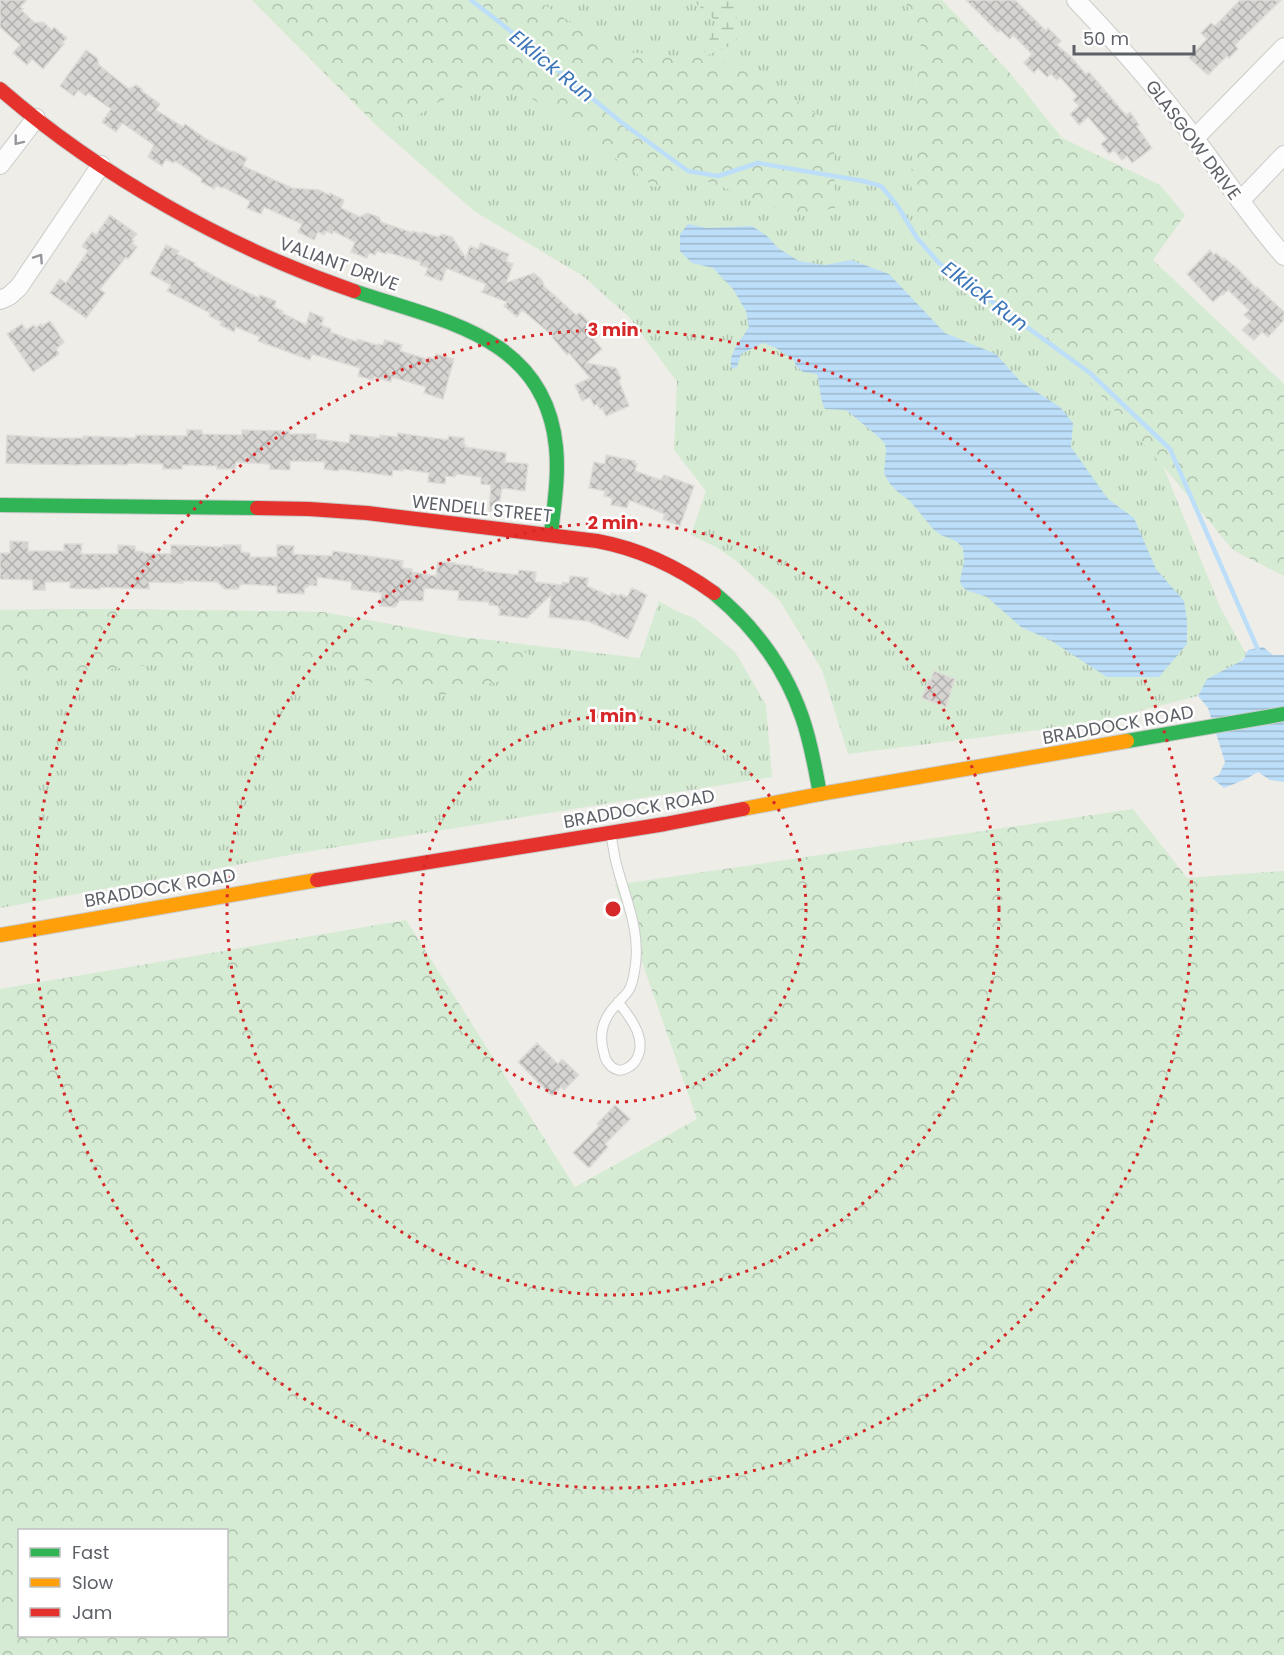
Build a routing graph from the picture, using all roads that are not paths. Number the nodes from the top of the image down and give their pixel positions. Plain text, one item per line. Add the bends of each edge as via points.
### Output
1 (1076, 0) edge
2 (1284, 47) edge
3 (0, 89) edge
4 (36, 118) junction
5 (1195, 138) junction
6 (1284, 155) edge
7 (0, 165) edge
8 (101, 165) junction
9 (1240, 201) junction
10 (1284, 256) edge
11 (0, 300) edge
12 (0, 505) edge
13 (551, 534) junction
14 (1284, 714) edge
15 (820, 794) junction
16 (611, 832) junction
17 (0, 935) edge
18 (618, 1002) junction

1 - 5 street, GLASGOW DRIVE
2 - 5 street
3 - 4 street, VALIANT DRIVE
4 -> 7 street
4 - 8 street, VALIANT DRIVE
5 - 9 street, GLASGOW DRIVE
6 - 9 street
11 -> 8 street via 19,287
8 - 13 street, VALIANT DRIVE via 198,224 250,249 357,293 466,327 509,354 539,392 555,436 558,459
9 - 10 street, GLASGOW DRIVE
12 - 13 street, WENDELL STREET via 311,509
13 - 15 street, WENDELL STREET via 599,541 663,561 714,593 740,616 783,674 797,704
14 - 15 street, BRADDOCK ROAD
15 - 16 street, BRADDOCK ROAD
16 - 17 street, BRADDOCK ROAD
16 - 18 lane via 636,935 635,968 629,990
18 - 18 lane via 605,1018 600,1034 605,1059 619,1070 633,1064 640,1045 634,1024

